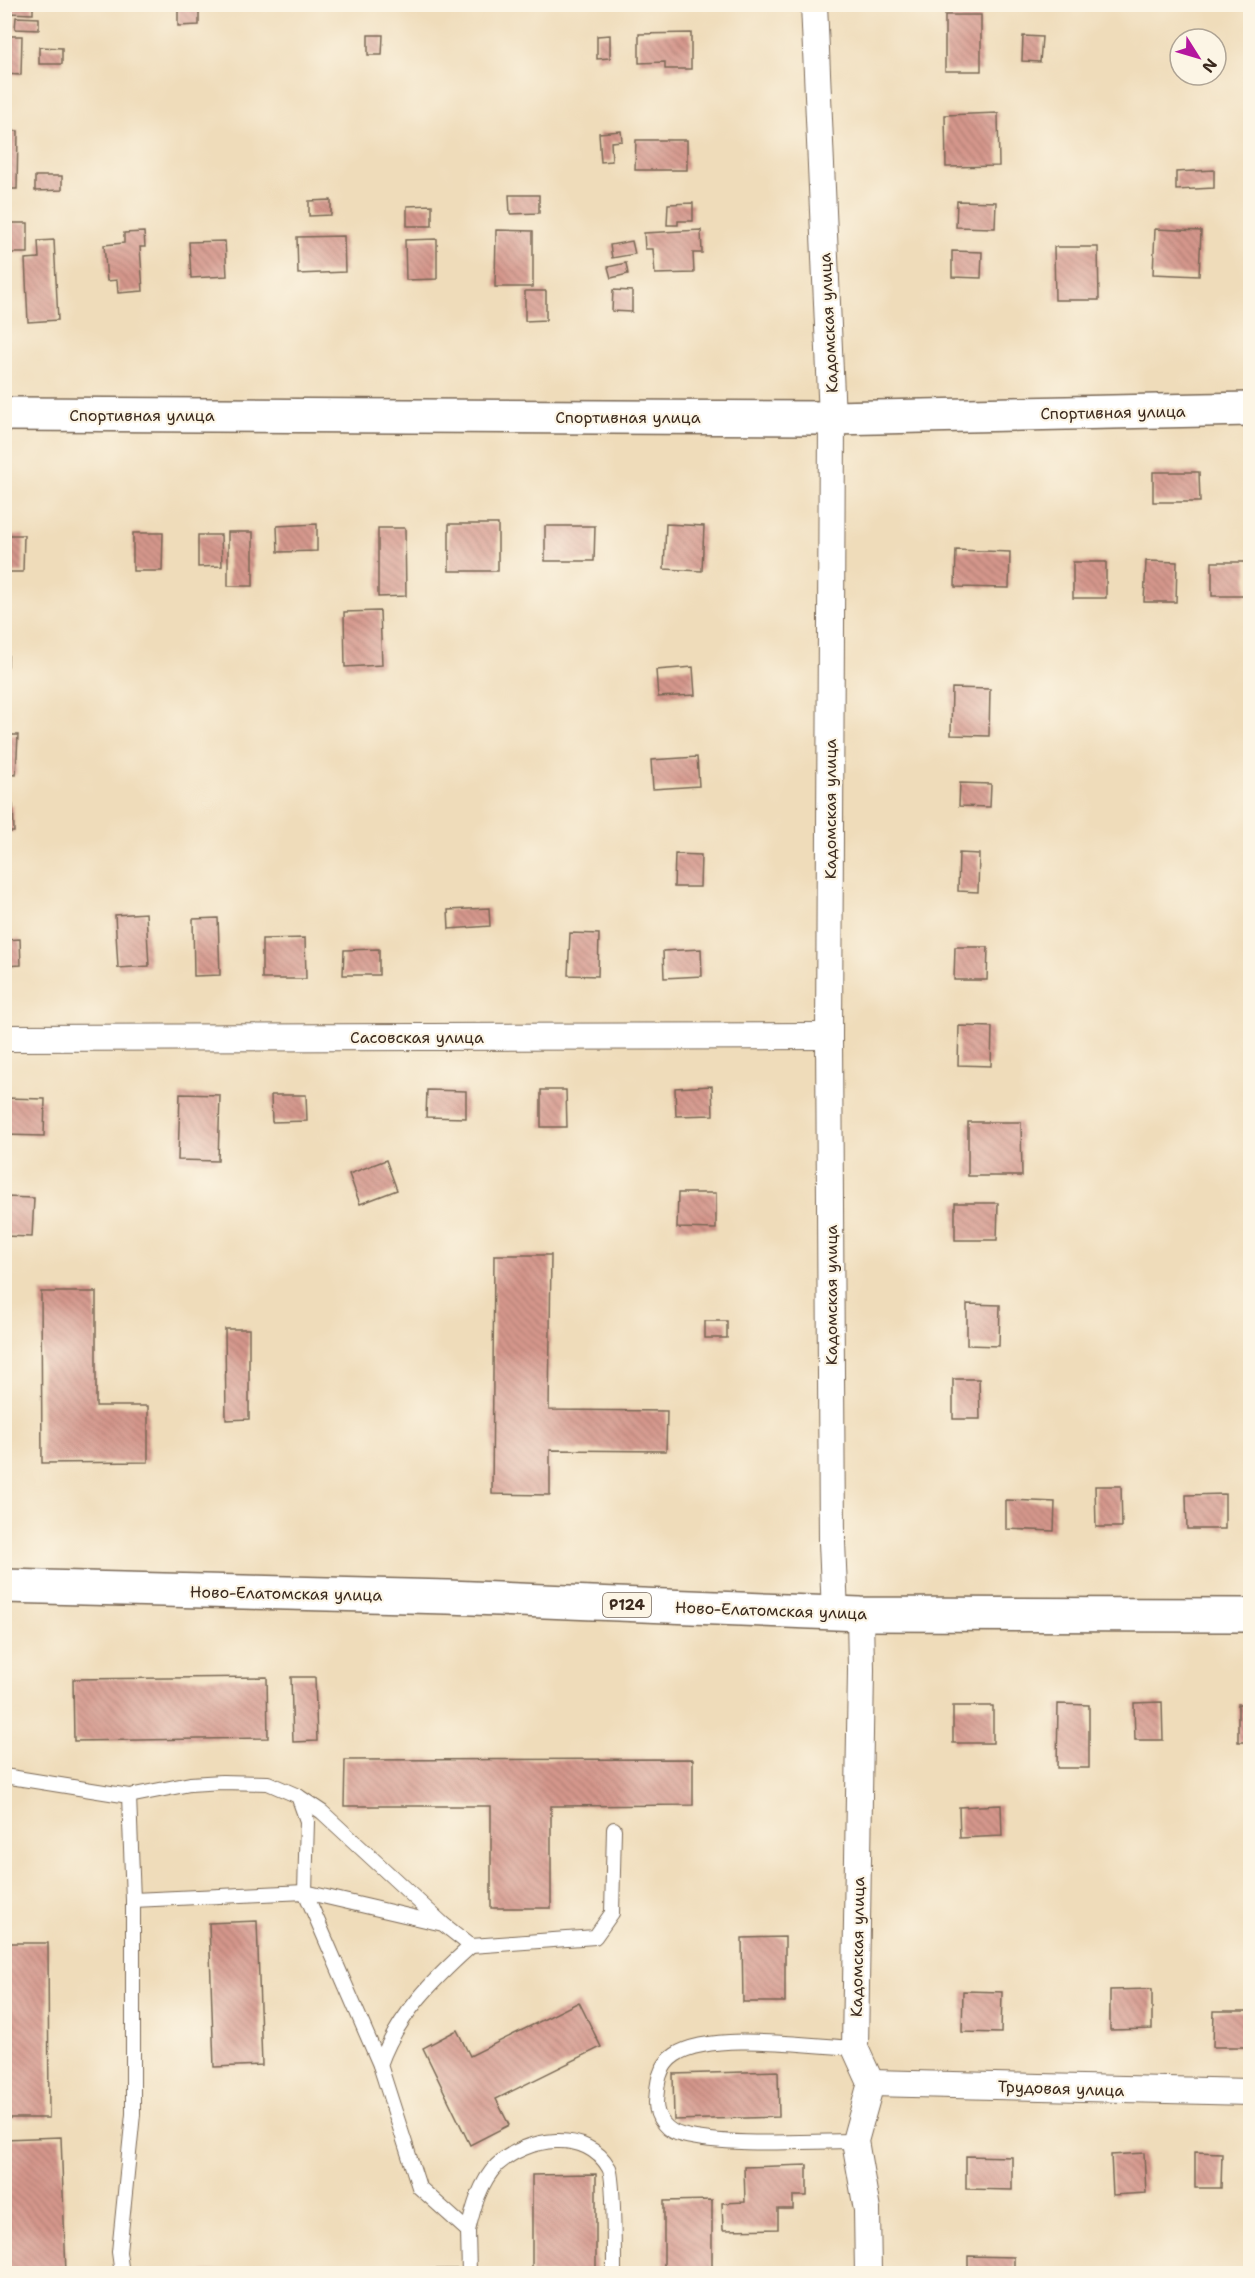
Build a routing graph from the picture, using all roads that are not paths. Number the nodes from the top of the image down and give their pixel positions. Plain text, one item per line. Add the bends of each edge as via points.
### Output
1 (814, 4) edge
2 (1251, 409) edge
3 (4, 414) edge
4 (832, 418) junction
5 (829, 1036) junction
6 (4, 1038) edge
7 (4, 1586) edge
8 (848, 1614) junction
9 (1251, 1615) edge
10 (4, 1776) edge
11 (129, 1796) junction
12 (298, 1796) junction
13 (614, 1829) dead end
14 (305, 1892) junction
15 (133, 1900) junction
16 (443, 1924) junction
17 (471, 1946) junction
18 (855, 2048) junction
19 (380, 2065) junction
20 (871, 2083) junction
21 (1251, 2092) edge
22 (855, 2141) junction
23 (468, 2231) junction
24 (122, 2274) edge
25 (469, 2274) edge
26 (614, 2274) edge
27 (868, 2274) edge

1 - 4 street, Кадомская улица
2 - 4 street, Спортивная улица
3 - 4 street, Спортивная улица
4 - 5 street, Кадомская улица
5 - 6 street, Сасовская улица
5 - 8 street, Кадомская улица via 832,1530
7 - 8 street, Ново-Елатомская улица / Р124 via 448,1597
8 - 9 street, Ново-Елатомская улица / Р124
8 - 18 street, Кадомская улица via 861,1670
10 - 11 lane
11 - 12 lane via 222,1782 268,1783
11 - 15 lane
12 - 14 lane via 307,1821
12 - 16 lane via 322,1812
13 - 17 lane via 612,1912 595,1937
14 - 15 lane
14 - 16 lane
14 - 19 lane
15 - 24 lane via 133,2114 119,2252
16 - 17 lane
17 - 19 lane via 443,1971 399,2023
18 - 20 street, Кадомская улица
18 - 22 lane via 702,2044 674,2055 657,2077 656,2113 680,2135 738,2141
19 - 23 lane via 419,2187
20 - 21 street, Трудовая улица
20 - 22 street
22 - 27 street via 867,2210
23 - 25 lane
23 - 26 lane via 474,2203 497,2165 528,2146 564,2140 591,2147 611,2170

